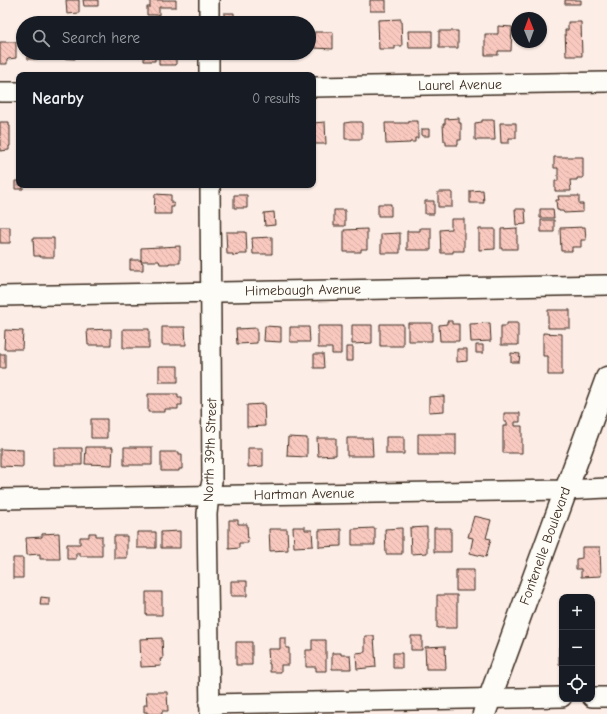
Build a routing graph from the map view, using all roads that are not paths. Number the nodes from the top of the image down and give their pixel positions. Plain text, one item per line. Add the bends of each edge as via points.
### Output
1 (209, 0) edge
2 (209, 16) edge
3 (209, 60) edge
4 (209, 72) edge
5 (607, 82) edge
6 (316, 87) edge
7 (0, 92) edge
8 (16, 92) edge
9 (210, 188) edge
10 (607, 285) edge
11 (211, 292) junction
12 (0, 296) edge
13 (607, 378) edge
14 (607, 488) edge
15 (566, 490) junction
16 (209, 495) junction
17 (0, 499) edge
18 (559, 697) edge
19 (595, 697) edge
20 (607, 697) edge
21 (487, 706) edge
22 (209, 709) edge

1 - 2 street
3 - 4 street
5 - 6 street, Laurel Avenue
7 - 8 street
9 - 11 street, North 39th Street
10 - 11 street, Himebaugh Avenue
11 - 12 street, Himebaugh Avenue
11 - 16 street, North 39th Street via 212,481
13 - 15 main road, Fontenelle Boulevard
14 - 15 street, Hartman Avenue
15 - 16 street, Hartman Avenue
15 - 21 main road, Fontenelle Boulevard
16 - 17 street, Hartman Avenue
16 - 22 street, North 39th Street
18 - 21 street
19 - 20 street
21 - 22 street

